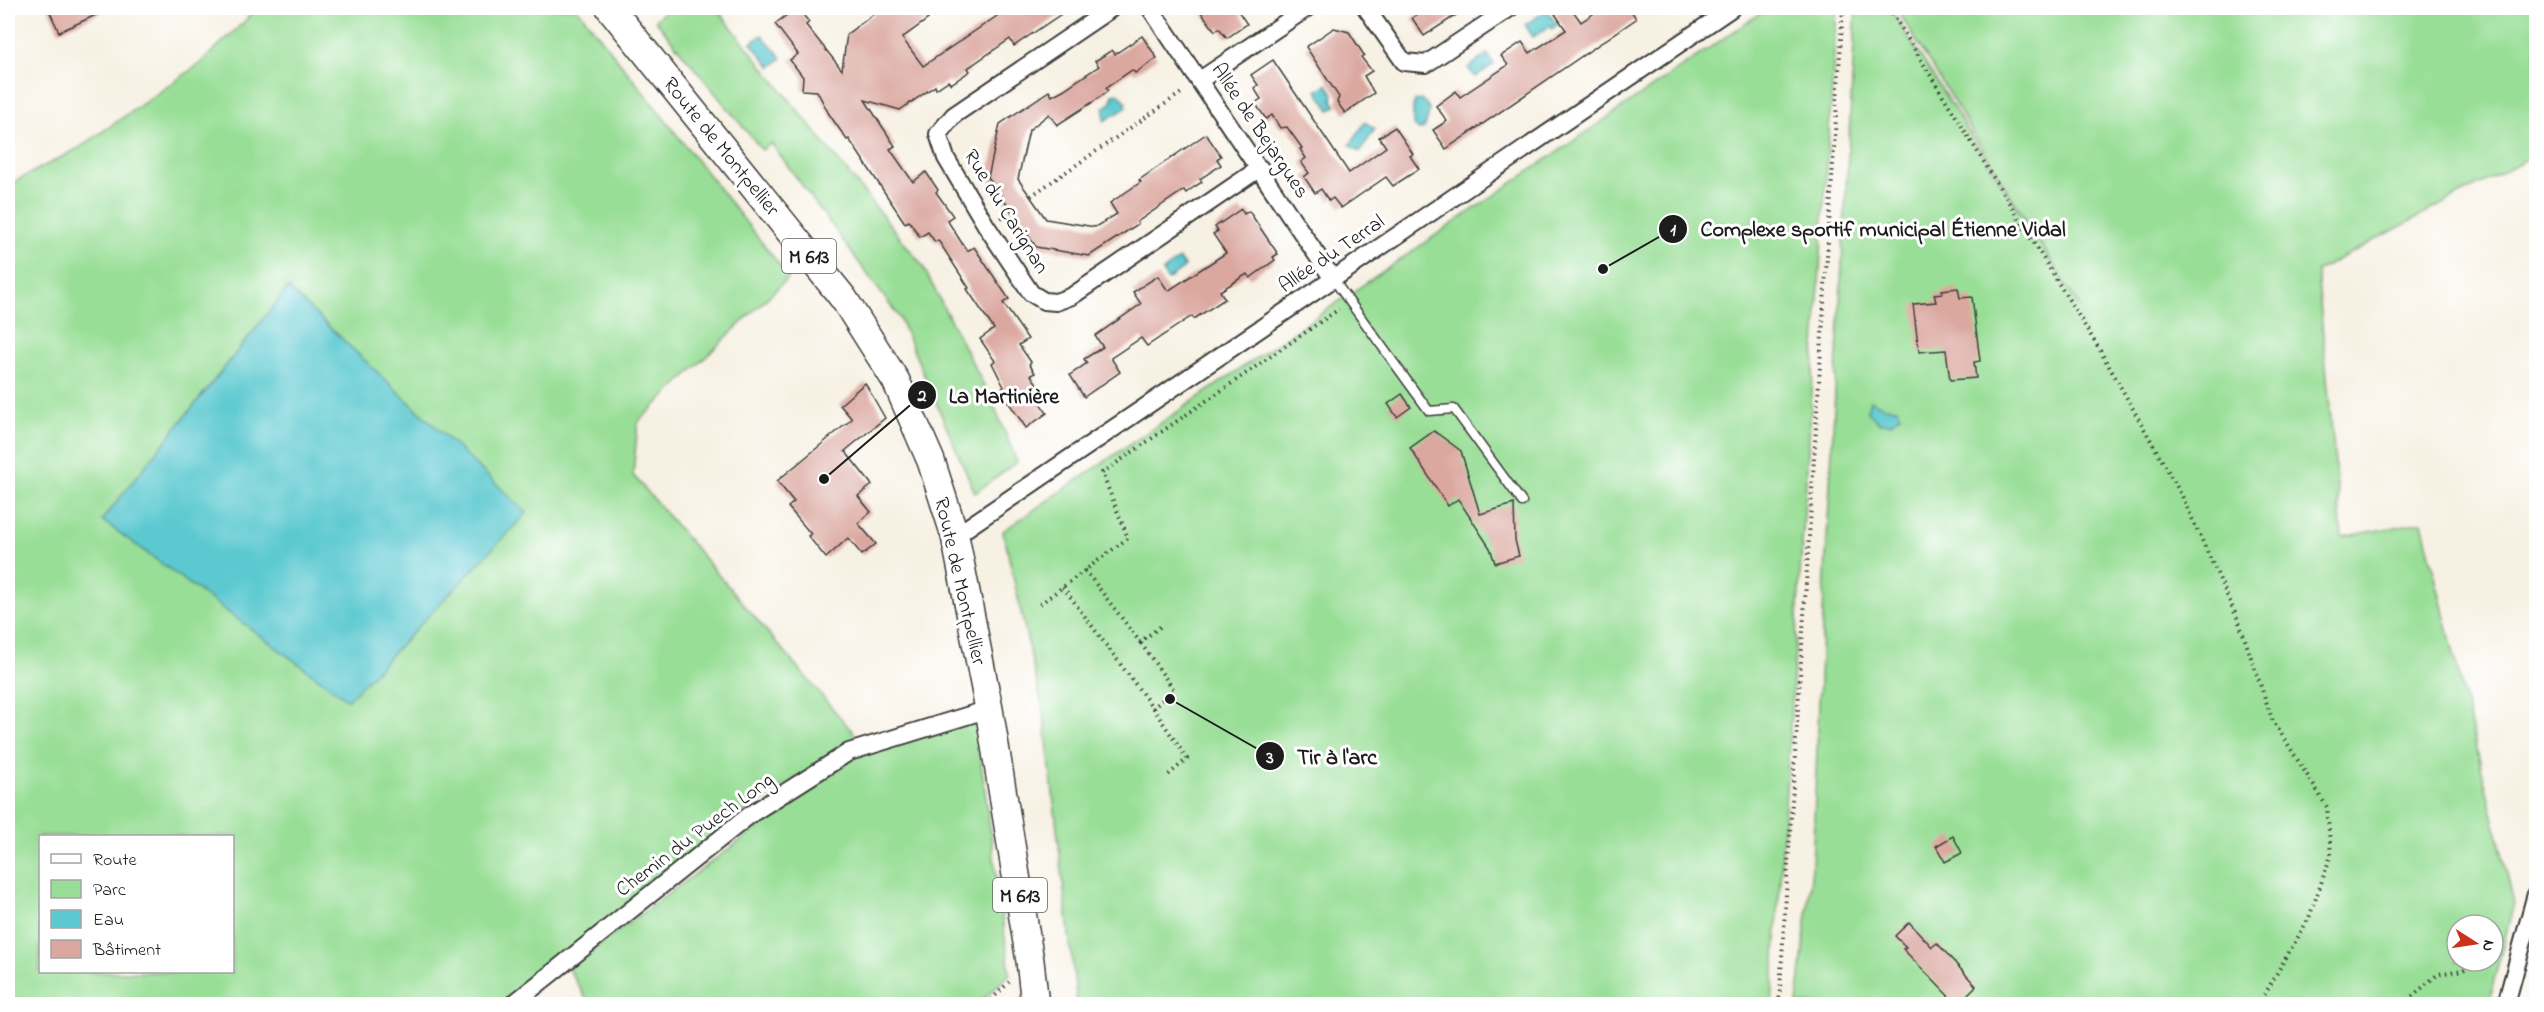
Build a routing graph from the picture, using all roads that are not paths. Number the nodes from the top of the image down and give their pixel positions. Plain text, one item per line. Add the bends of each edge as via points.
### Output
1 (610, 8) edge
2 (1112, 8) edge
3 (1150, 8) edge
4 (1307, 8) edge
5 (1366, 8) edge
6 (1510, 8) edge
7 (1732, 8) edge
8 (1200, 80) junction
9 (1260, 168) junction
10 (1333, 279) junction
11 (1522, 502) dead end
12 (955, 536) junction
13 (989, 710) junction
14 (2536, 894) edge
15 (513, 1005) edge
16 (1035, 1005) edge
17 (2506, 1005) edge

1 - 12 main road, Route de Montpellier / M 613 via 844,299 896,381 931,460
2 - 9 street, Rue du Carignan via 954,115 938,134 946,158 1031,293 1044,301 1056,302 1072,296
3 - 8 street, Allée de Bejargues
4 - 8 street
5 - 6 street via 1404,62 1426,64
7 - 10 street, Allée du Terral
8 - 9 street, Allée de Bejargues
9 - 10 street, Allée de Bejargues
10 - 11 lane via 1430,411 1454,409
10 - 12 street, Allée du Terral
12 - 13 main road, Route de Montpellier / M 613
13 - 15 street, Chemin du Puech Long via 849,752 751,814
13 - 16 main road, Route de Montpellier / M 613
14 - 17 street

